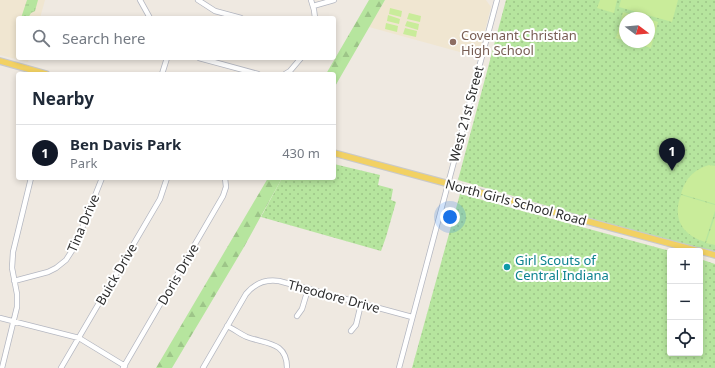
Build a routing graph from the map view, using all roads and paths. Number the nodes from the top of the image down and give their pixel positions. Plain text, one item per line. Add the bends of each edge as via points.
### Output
1 (140, 0) edge
2 (198, 0) edge
3 (311, 0) edge
4 (334, 0) edge
5 (497, 0) edge
6 (313, 6) junction
7 (149, 16) edge
8 (228, 16) edge
9 (315, 16) edge
10 (166, 60) edge
11 (216, 60) edge
12 (299, 60) edge
13 (0, 61) edge
14 (39, 72) edge
15 (162, 72) edge
16 (252, 72) edge
17 (288, 72) edge
18 (336, 154) edge
19 (30, 180) edge
20 (101, 180) edge
21 (166, 180) edge
22 (225, 180) edge
23 (448, 184) junction
24 (688, 248) edge
25 (703, 252) edge
26 (715, 255) edge
27 (14, 281) junction
28 (308, 289) junction
29 (362, 304) junction
30 (297, 316) dead end
31 (412, 317) junction
32 (0, 318) edge
33 (14, 322) junction
34 (227, 326) junction
35 (351, 331) dead end
36 (79, 338) junction
37 (124, 367) edge
38 (2, 368) edge
39 (61, 368) edge
40 (203, 368) edge
41 (287, 368) edge
42 (399, 368) edge

1 - 7 street
2 - 8 street
3 - 6 street
4 - 6 street
5 - 23 street, West 21st Street
6 - 9 street
10 - 15 street
11 - 16 street
12 - 17 street
13 - 14 main road
18 - 23 main road, North Girls School Road
19 - 27 street via 13,248
20 - 27 street, Tina Drive via 75,246 66,260 48,272
21 - 36 street, Buick Drive via 160,199
22 - 37 street, Doris Drive via 223,196
23 - 24 main road, North Girls School Road
23 - 31 street, West 21st Street
25 - 26 main road, North Girls School Road
27 - 33 street via 17,298
28 - 29 street, Theodore Drive
28 - 30 street
28 - 34 street, Theodore Drive via 275,281 256,285 246,294
29 - 31 street, Theodore Drive
29 - 35 street via 356,325
31 - 42 street, West 21st Street
32 - 33 street
33 - 36 street
33 - 38 street
34 - 40 street
34 - 41 street via 246,337 276,346 285,356
36 - 37 street
36 - 39 street, Buick Drive

